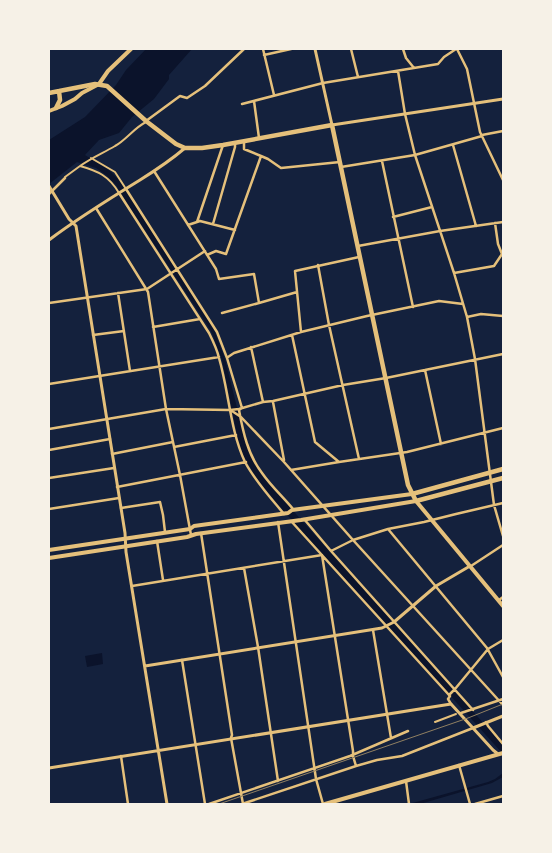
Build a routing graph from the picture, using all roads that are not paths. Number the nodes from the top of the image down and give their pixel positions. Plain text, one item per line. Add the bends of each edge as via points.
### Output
1 (131, 49) edge
2 (244, 49) edge
3 (263, 49) edge
4 (291, 49) edge
5 (315, 49) edge
6 (351, 49) edge
7 (403, 49) edge
8 (456, 49) edge
9 (264, 55) junction
10 (414, 68) junction
11 (398, 71) junction
12 (358, 77) junction
13 (323, 83) junction
14 (99, 84) junction
15 (59, 91) junction
16 (49, 93) edge
17 (274, 95) junction
18 (503, 99) edge
19 (254, 101) junction
20 (474, 103) junction
21 (242, 104) dead end
22 (56, 108) junction
23 (49, 111) edge
24 (405, 114) junction
25 (146, 121) junction
26 (332, 125) junction
27 (503, 131) edge
28 (482, 136) junction
29 (259, 138) junction
30 (244, 141) junction
31 (235, 143) junction
32 (452, 144) junction
33 (223, 145) junction
34 (185, 148) junction
35 (415, 155) junction
36 (261, 156) junction
37 (91, 158) junction
38 (382, 161) junction
39 (341, 165) junction
40 (80, 166) junction
41 (154, 171) junction
42 (65, 178) joint
43 (503, 180) edge
44 (126, 189) junction
45 (50, 190) edge
46 (120, 193) junction
47 (432, 207) junction
48 (96, 208) junction
49 (393, 217) junction
50 (197, 222) junction
51 (503, 222) edge
52 (72, 223) junction
53 (495, 223) junction
54 (188, 224) junction
55 (213, 224) junction
56 (476, 226) junction
57 (235, 230) junction
58 (440, 232) junction
59 (398, 239) junction
60 (49, 240) edge
61 (358, 246) junction
62 (204, 251) junction
63 (207, 255) junction
64 (360, 257) junction
65 (318, 266) junction
66 (178, 269) junction
67 (454, 273) junction
68 (170, 274) junction
69 (147, 289) junction
70 (297, 292) junction
71 (118, 293) junction
72 (88, 297) junction
73 (258, 303) junction
74 (49, 304) edge
75 (463, 304) junction
76 (413, 307) junction
77 (222, 313) dead end
78 (373, 315) junction
79 (503, 316) edge
80 (467, 317) junction
81 (200, 319) junction
82 (329, 324) junction
83 (154, 327) junction
84 (124, 331) junction
85 (301, 332) junction
86 (292, 335) junction
87 (93, 336) junction
88 (251, 348) junction
89 (503, 354) edge
90 (219, 357) junction
91 (227, 358) junction
92 (475, 359) junction
93 (160, 367) junction
94 (425, 370) junction
95 (130, 371) junction
96 (100, 376) junction
97 (386, 378) junction
98 (49, 384) edge
99 (343, 385) junction
100 (304, 393) junction
101 (273, 401) junction
102 (263, 402) junction
103 (240, 408) junction
104 (166, 409) junction
105 (231, 410) junction
106 (240, 416) junction
107 (107, 419) junction
108 (503, 428) edge
109 (49, 429) edge
110 (484, 433) junction
111 (236, 435) junction
112 (110, 439) junction
113 (173, 442) junction
114 (440, 444) junction
115 (174, 447) junction
116 (49, 450) edge
117 (402, 453) junction
118 (112, 454) junction
119 (359, 459) junction
120 (246, 462) junction
121 (284, 462) junction
122 (339, 462) junction
123 (114, 468) junction
124 (503, 469) edge
125 (291, 470) junction
126 (490, 472) junction
127 (180, 475) junction
128 (49, 478) edge
129 (503, 478) edge
130 (491, 482) junction
131 (117, 487) junction
132 (412, 494) junction
133 (119, 498) junction
134 (416, 501) junction
135 (503, 503) edge
136 (494, 505) junction
137 (324, 506) junction
138 (121, 508) junction
139 (49, 510) edge
140 (293, 510) junction
141 (286, 514) junction
142 (331, 514) junction
143 (302, 519) junction
144 (290, 520) junction
145 (433, 520) junction
146 (278, 522) junction
147 (190, 529) junction
148 (388, 529) junction
149 (165, 532) junction
150 (201, 533) junction
151 (191, 536) junction
152 (503, 536) edge
153 (125, 539) junction
154 (353, 540) junction
155 (157, 541) junction
156 (503, 545) edge
157 (126, 547) junction
158 (49, 550) edge
159 (331, 551) junction
160 (322, 555) junction
161 (50, 558) edge
162 (283, 561) junction
163 (471, 566) junction
164 (244, 568) junction
165 (207, 574) junction
166 (163, 580) junction
167 (132, 586) junction
168 (436, 586) junction
169 (503, 597) edge
170 (499, 600) junction
171 (414, 606) junction
172 (503, 606) edge
173 (394, 622) junction
174 (387, 626) junction
175 (373, 630) junction
176 (335, 635) junction
177 (503, 640) edge
178 (296, 641) junction
179 (258, 648) junction
180 (488, 649) junction
181 (220, 653) junction
182 (182, 660) junction
183 (145, 666) junction
184 (471, 669) junction
185 (503, 677) edge
186 (455, 689) junction
187 (449, 695) junction
188 (503, 699) edge
189 (499, 701) junction
190 (451, 704) junction
191 (503, 704) edge
192 (473, 710) junction
193 (463, 713) junction
194 (387, 714) junction
195 (456, 714) dead end
196 (503, 716) edge
197 (348, 720) junction
198 (436, 722) dead end
199 (485, 723) junction
200 (309, 726) junction
201 (475, 727) junction
202 (408, 731) dead end
203 (270, 733) junction
204 (232, 738) junction
205 (391, 738) junction
206 (195, 744) junction
207 (503, 744) edge
208 (159, 750) junction
209 (353, 754) junction
210 (501, 754) edge
211 (121, 756) junction
212 (459, 765) junction
213 (356, 766) junction
214 (49, 768) edge
215 (315, 768) junction
216 (316, 779) junction
217 (278, 781) junction
218 (406, 781) junction
219 (240, 794) junction
220 (503, 796) edge
221 (336, 803) edge
222 (128, 804) edge
223 (167, 804) edge
224 (205, 804) edge
225 (209, 804) edge
226 (242, 804) edge
227 (324, 804) edge
228 (410, 804) edge
229 (470, 804) edge
230 (475, 804) edge

1 - 14 main road via 108,70
2 - 25 street via 205,86 187,98 180,96
3 - 9 street
4 - 9 street
5 - 13 street
6 - 12 street
7 - 10 street
8 - 10 street via 438,64
8 - 20 street via 467,69
9 - 17 street
10 - 11 street
11 - 12 street
11 - 24 street
12 - 13 street
13 - 17 street
13 - 26 street
14 - 15 highway
14 - 22 main road
14 - 25 highway via 107,86
15 - 16 highway
15 - 22 highway via 60,100
17 - 19 street
18 - 20 street
19 - 21 street
19 - 29 street
20 - 24 street
20 - 28 street
22 - 23 main road
24 - 26 street
24 - 35 street
25 - 34 highway
25 - 37 street via 116,146
26 - 29 highway
26 - 39 highway
27 - 28 street
28 - 32 street
28 - 43 street
29 - 30 highway
30 - 31 highway
30 - 36 street via 244,149
31 - 33 highway
31 - 55 street
32 - 35 street
32 - 56 street
33 - 34 highway
33 - 50 street
34 - 41 street
35 - 38 street
35 - 47 street
36 - 39 street via 281,168
36 - 57 street
37 - 40 street
37 - 44 street via 115,172
38 - 39 street
38 - 49 street
39 - 61 highway
40 - 42 street
40 - 46 street via 105,176
41 - 44 street
41 - 54 street
42 - 45 street
44 - 46 street
44 - 66 street
45 - 52 street
46 - 48 street
46 - 68 street
47 - 49 street
47 - 58 street
48 - 52 street
48 - 69 street
49 - 59 street
50 - 54 street
50 - 55 street
51 - 53 street
52 - 60 street
52 - 72 street via 76,226
53 - 56 street
53 - 67 street via 502,254 494,266
54 - 62 street
55 - 57 street
56 - 58 street
57 - 63 street via 226,254 216,251
58 - 59 street
58 - 67 street
59 - 61 street
59 - 76 street
61 - 64 highway
62 - 63 street
62 - 66 street
63 - 73 street via 219,279 254,274
64 - 65 street
64 - 78 highway
65 - 70 street via 295,271
65 - 82 street
66 - 68 street
66 - 91 street via 217,332
67 - 75 street
68 - 69 street
68 - 81 street
69 - 71 street
69 - 83 street
70 - 73 street
70 - 85 street
71 - 72 street
71 - 84 street
72 - 74 street
72 - 87 street
73 - 77 street
75 - 76 street via 440,301
75 - 80 street
76 - 78 street
78 - 82 street
78 - 97 highway
79 - 80 street via 481,314
80 - 92 street
81 - 83 street
81 - 90 street
82 - 85 street
82 - 99 street
83 - 93 street
84 - 87 street
84 - 95 street
85 - 86 street
86 - 88 street
86 - 100 street
87 - 96 street
88 - 91 street
88 - 102 street
89 - 92 street
90 - 93 street
90 - 105 street
91 - 103 street
92 - 94 street
92 - 110 street
93 - 95 street
93 - 104 street
94 - 97 street
94 - 114 street
95 - 96 street
96 - 98 street
96 - 107 street
97 - 99 street
97 - 117 highway
99 - 100 street
99 - 119 street
100 - 101 street
100 - 122 street via 315,442
101 - 102 street
101 - 121 street
102 - 103 street
103 - 105 street
103 - 106 street
104 - 105 street
104 - 107 street
104 - 113 street
105 - 106 street
105 - 111 street
106 - 121 street
106 - 140 street via 248,447 260,472
107 - 109 street
107 - 112 street
108 - 110 street
110 - 114 street
110 - 126 street
111 - 115 street
111 - 120 street
112 - 116 street
112 - 118 street
113 - 115 street
113 - 118 street
114 - 117 street
115 - 127 street
117 - 119 street
117 - 132 highway
118 - 123 street
119 - 122 street
120 - 127 street
120 - 141 street via 263,489
121 - 125 street
122 - 125 street
123 - 128 street
123 - 131 street
124 - 126 highway
125 - 137 street
126 - 130 street
126 - 132 highway
127 - 131 street
127 - 147 street
129 - 130 highway
130 - 134 highway
130 - 136 street
131 - 133 street
132 - 134 highway
132 - 137 main road
133 - 138 street
133 - 139 street
134 - 142 main road
134 - 145 main road
135 - 136 street
136 - 145 street
136 - 152 street
137 - 140 main road
137 - 142 street
138 - 149 street via 160,502
138 - 153 street
140 - 141 main road
141 - 147 main road
142 - 143 main road
142 - 154 street
143 - 144 main road
143 - 159 street
144 - 146 main road
144 - 160 street
145 - 148 street
145 - 163 main road
146 - 150 main road
146 - 162 street
147 - 149 main road
147 - 151 street
148 - 154 street
148 - 168 street
149 - 153 main road
150 - 151 main road
150 - 165 street
151 - 155 main road
153 - 157 street
153 - 158 main road
154 - 159 street
154 - 171 street
155 - 157 main road
155 - 166 street
156 - 163 street
157 - 161 main road
157 - 167 street
158 - 161 street
159 - 173 street
160 - 162 street
160 - 174 street
160 - 176 street
162 - 164 street
162 - 178 street
163 - 168 street
163 - 170 main road
164 - 165 street
164 - 179 street
165 - 166 street
165 - 181 street
166 - 167 street
167 - 183 street
168 - 171 street
168 - 180 street
169 - 170 street
170 - 172 main road
171 - 173 street
171 - 184 street
173 - 174 street
173 - 186 street
174 - 175 street
174 - 187 street
175 - 176 street
175 - 194 street
176 - 178 street
176 - 197 street
177 - 180 street
178 - 179 street
178 - 200 street
179 - 181 street
179 - 203 street
180 - 184 street
180 - 185 street
181 - 182 street
181 - 204 street
182 - 183 street
182 - 206 street
183 - 208 street
184 - 186 street
184 - 189 street
186 - 187 street
186 - 192 street
187 - 190 street
188 - 189 street
189 - 191 street
189 - 192 street
190 - 193 street
190 - 194 street
192 - 193 street
193 - 201 street
194 - 197 street
194 - 205 street
195 - 198 street
196 - 199 street
197 - 200 street
197 - 209 street
199 - 201 street
199 - 207 street
200 - 203 street
200 - 215 street
201 - 210 street via 493,750
201 - 213 street via 402,756
202 - 205 street
203 - 204 street
203 - 217 street
204 - 206 street
204 - 219 street
205 - 209 street
206 - 208 street
206 - 224 street
208 - 211 street
208 - 223 street
209 - 213 street
209 - 215 street
210 - 212 main road
211 - 214 street
211 - 222 street
212 - 218 main road
212 - 229 street
213 - 216 street
215 - 216 street
215 - 217 street
216 - 226 street
216 - 227 street
217 - 219 street
218 - 221 main road
218 - 228 street
219 - 225 street
219 - 226 street
220 - 230 street
221 - 227 main road

